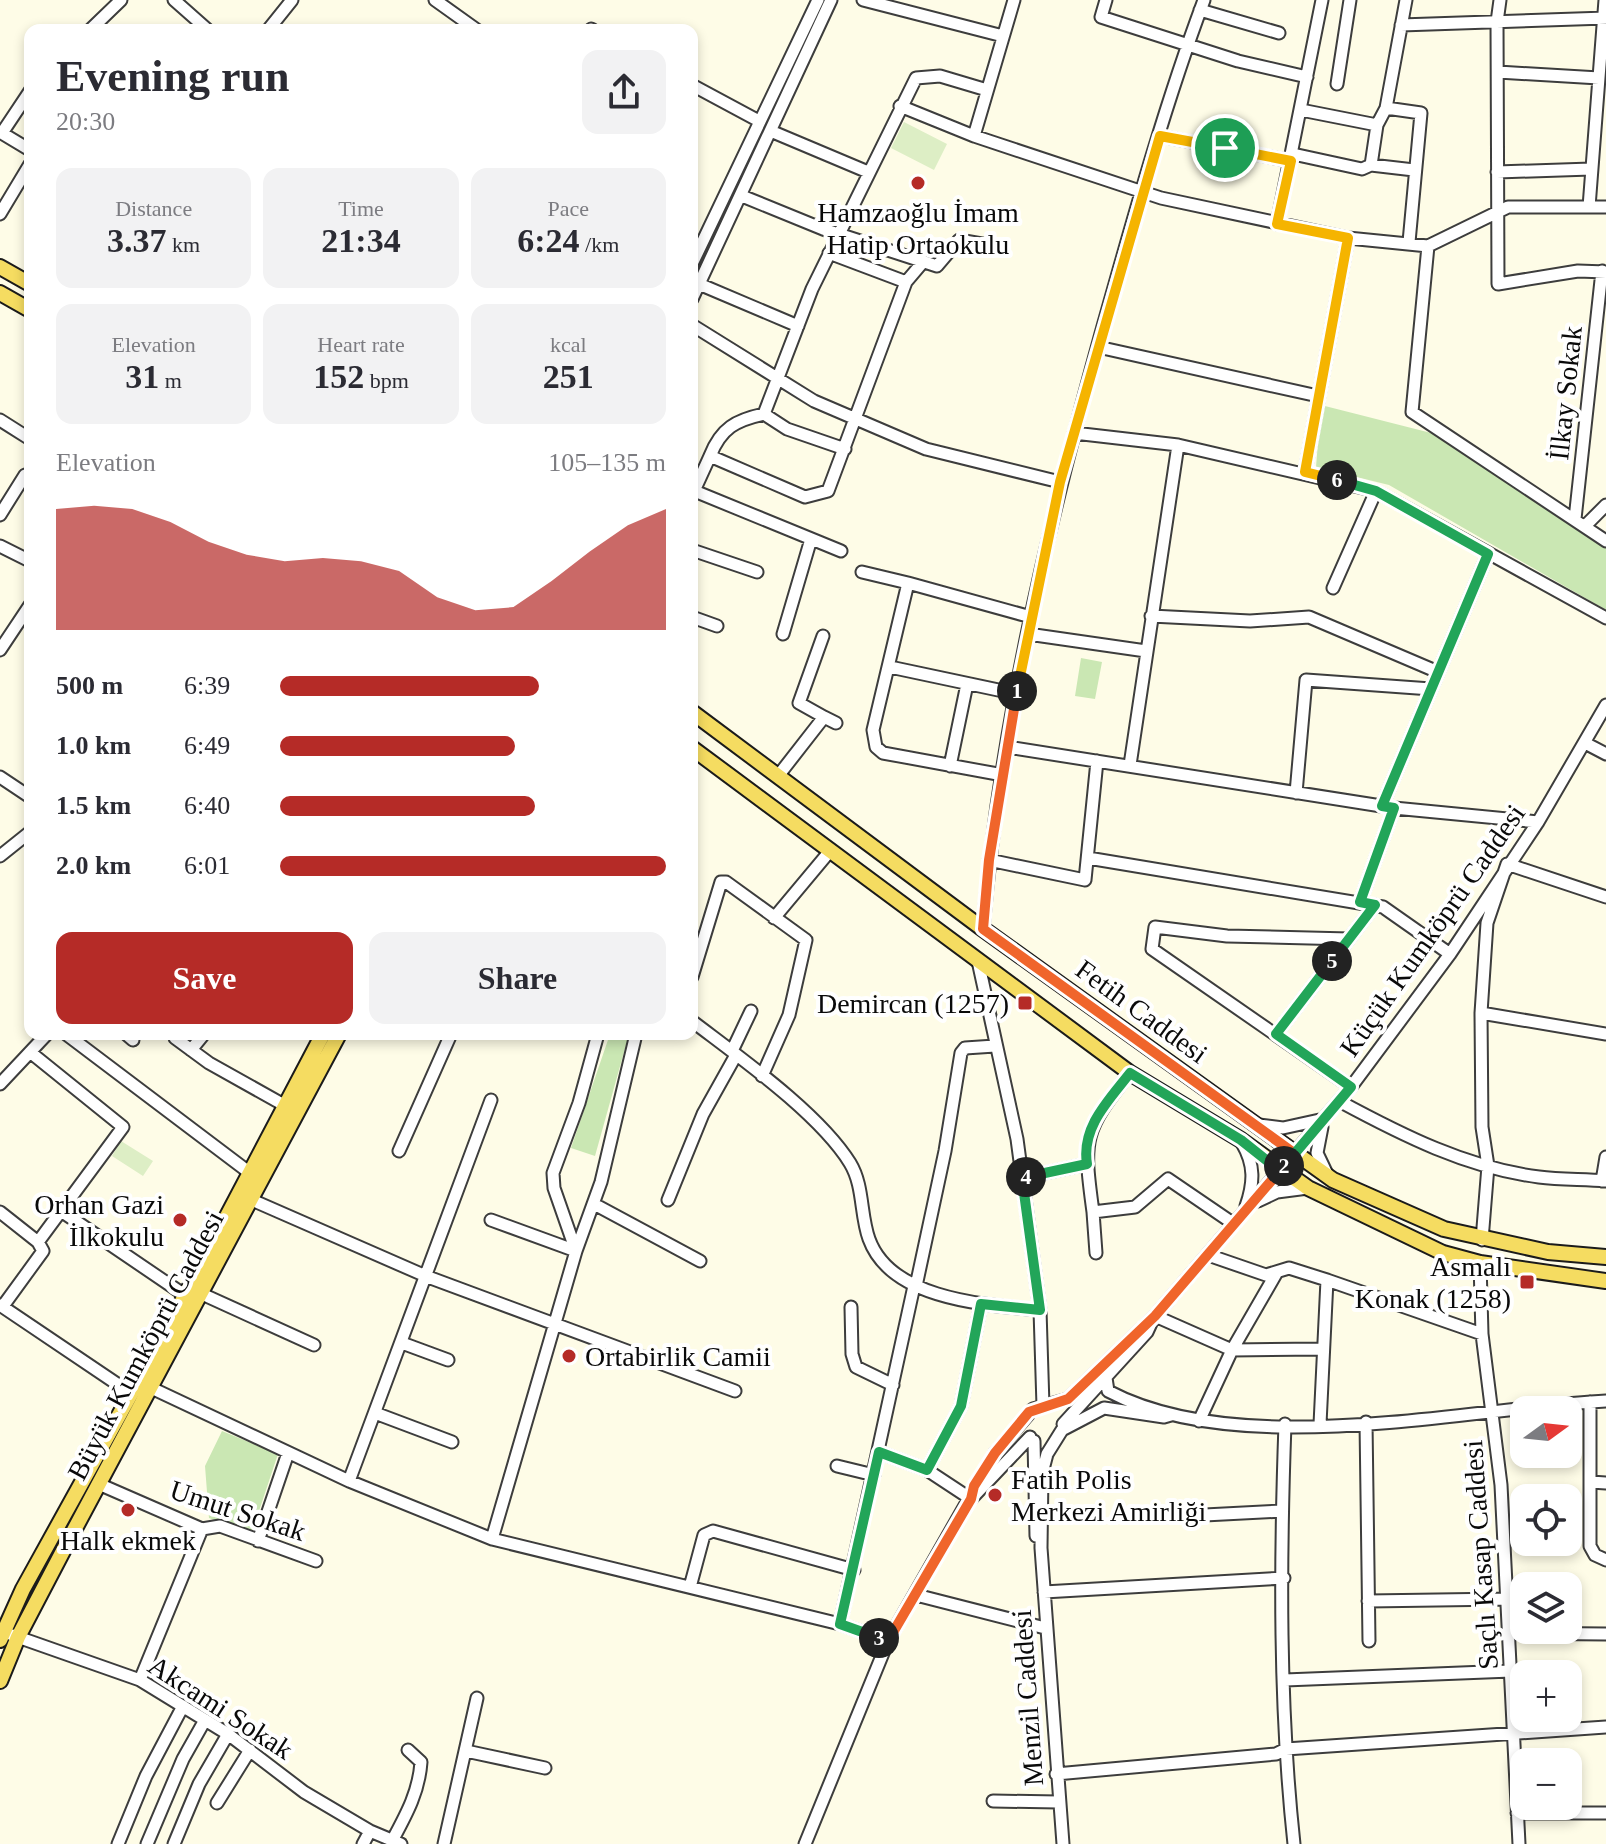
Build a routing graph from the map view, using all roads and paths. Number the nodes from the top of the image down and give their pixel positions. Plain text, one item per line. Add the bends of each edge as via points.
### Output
1 (121, 0) edge
2 (174, 0) edge
3 (435, 0) edge
4 (818, 0) edge
5 (831, 0) edge
6 (863, 0) edge
7 (1014, 0) edge
8 (1106, 0) edge
9 (1322, 0) edge
10 (1350, 0) edge
11 (1406, 0) edge
12 (1500, 0) edge
13 (1605, 0) edge
14 (288, 2) edge
15 (1202, 5) edge
16 (1605, 18) edge
17 (1497, 22) junction
18 (96, 24) edge
19 (201, 24) edge
20 (272, 24) edge
21 (469, 24) edge
22 (1401, 25) junction
23 (1279, 33) dead end
24 (1003, 36) junction
25 (1190, 44) junction
26 (1498, 72) junction
27 (1307, 77) junction
28 (1599, 78) junction
29 (1337, 84) dead end
30 (698, 88) edge
31 (987, 90) junction
32 (24, 99) edge
33 (900, 106) junction
34 (1386, 108) junction
35 (1301, 110) junction
36 (759, 121) junction
37 (1377, 125) junction
38 (1, 132) edge
39 (773, 132) junction
40 (974, 136) junction
41 (1160, 136) junction
42 (24, 146) edge
43 (1292, 158) junction
44 (1371, 165) junction
45 (1591, 169) junction
46 (1414, 170) junction
47 (868, 172) junction
48 (1497, 172) junction
49 (24, 174) edge
50 (1142, 192) junction
51 (742, 196) junction
52 (1589, 207) junction
53 (1606, 207) edge
54 (0, 214) edge
55 (1495, 215) junction
56 (1277, 224) junction
57 (839, 234) junction
58 (1348, 238) junction
59 (1409, 242) junction
60 (993, 246) dead end
61 (1428, 246) junction
62 (698, 251) edge
63 (829, 253) junction
64 (923, 262) junction
65 (0, 267) edge
66 (1604, 272) edge
67 (24, 281) edge
68 (906, 282) junction
69 (699, 284) joint
70 (0, 293) edge
71 (24, 307) edge
72 (798, 326) junction
73 (698, 329) edge
74 (1098, 347) junction
75 (778, 380) junction
76 (1318, 396) junction
77 (764, 414) junction
78 (857, 418) junction
79 (0, 420) edge
80 (1074, 433) junction
81 (24, 435) edge
82 (1178, 445) junction
83 (845, 449) junction
84 (710, 456) junction
85 (1305, 472) junction
86 (24, 477) edge
87 (698, 481) edge
88 (1060, 482) junction
89 (1376, 491) junction
90 (698, 493) edge
91 (1606, 505) edge
92 (0, 515) edge
93 (1580, 523) junction
94 (811, 539) junction
95 (1606, 541) edge
96 (0, 546) edge
97 (841, 551) dead end
98 (698, 552) edge
99 (1488, 554) junction
100 (24, 558) edge
101 (757, 572) dead end
102 (862, 572) dead end
103 (908, 583) junction
104 (1333, 588) dead end
105 (24, 614) edge
106 (1151, 616) junction
107 (1031, 617) junction
108 (1606, 618) edge
109 (698, 619) edge
110 (717, 626) dead end
111 (783, 634) dead end
112 (1028, 634) junction
113 (823, 636) dead end
114 (0, 650) edge
115 (1146, 651) junction
116 (890, 667) junction
117 (1438, 672) junction
118 (967, 684) junction
119 (1431, 689) junction
120 (1017, 694) junction
121 (1606, 705) edge
122 (698, 716) edge
123 (824, 717) junction
124 (836, 723) dead end
125 (1585, 743) junction
126 (1007, 747) junction
127 (698, 752) edge
128 (1606, 754) edge
129 (1097, 761) junction
130 (1130, 765) junction
131 (950, 766) junction
132 (1003, 775) junction
133 (778, 776) junction
134 (0, 777) edge
135 (24, 793) edge
136 (1296, 793) junction
137 (1388, 807) junction
138 (1538, 822) junction
139 (24, 837) edge
140 (830, 851) junction
141 (0, 856) edge
142 (1088, 858) junction
143 (989, 860) junction
144 (1507, 864) junction
145 (1606, 897) edge
146 (1360, 902) junction
147 (1375, 905) junction
148 (774, 918) junction
149 (983, 929) junction
150 (1349, 939) junction
151 (1450, 954) junction
152 (698, 957) edge
153 (978, 961) junction
154 (751, 1011) dead end
155 (1481, 1013) junction
156 (698, 1026) edge
157 (1276, 1034) junction
158 (1606, 1034) edge
159 (41, 1040) edge
160 (74, 1040) edge
161 (178, 1040) edge
162 (199, 1040) edge
163 (320, 1040) edge
164 (336, 1040) edge
165 (448, 1040) edge
166 (596, 1040) edge
167 (635, 1040) edge
168 (995, 1046) junction
169 (191, 1050) junction
170 (30, 1052) junction
171 (734, 1053) junction
172 (1130, 1073) junction
173 (762, 1076) junction
174 (0, 1084) edge
175 (1351, 1087) junction
176 (491, 1100) dead end
177 (1339, 1101) junction
178 (284, 1105) junction
179 (1240, 1115) junction
180 (1325, 1118) junction
181 (1241, 1140) junction
182 (399, 1151) dead end
183 (1294, 1153) junction
184 (1606, 1157) edge
185 (1087, 1164) junction
186 (1488, 1166) junction
187 (1280, 1171) junction
188 (250, 1173) junction
189 (1022, 1178) junction
190 (1333, 1180) junction
191 (1604, 1181) edge
192 (1308, 1188) junction
193 (252, 1200) junction
194 (668, 1200) dead end
195 (594, 1204) junction
196 (61, 1211) junction
197 (1245, 1211) junction
198 (0, 1212) edge
199 (1093, 1212) junction
200 (491, 1220) dead end
201 (1234, 1224) junction
202 (1482, 1240) junction
203 (38, 1242) junction
204 (576, 1251) junction
205 (1096, 1253) dead end
206 (1208, 1255) junction
207 (1606, 1257) edge
208 (700, 1261) dead end
209 (1480, 1263) junction
210 (1277, 1272) junction
211 (428, 1277) junction
212 (1327, 1280) junction
213 (1606, 1281) edge
214 (915, 1286) junction
215 (195, 1298) junction
216 (981, 1304) junction
217 (1, 1306) edge
218 (851, 1307) dead end
219 (1040, 1310) junction
220 (1155, 1316) junction
221 (555, 1323) junction
222 (1482, 1334) junction
223 (402, 1343) junction
224 (314, 1345) dead end
225 (1321, 1349) junction
226 (1232, 1350) junction
227 (448, 1360) dead end
228 (1106, 1378) junction
229 (893, 1385) junction
230 (140, 1387) junction
231 (735, 1391) dead end
232 (1606, 1401) edge
233 (1590, 1402) junction
234 (1046, 1406) junction
235 (1494, 1410) junction
236 (375, 1413) junction
237 (1171, 1415) junction
238 (1026, 1417) junction
239 (1199, 1421) junction
240 (1366, 1422) junction
241 (1285, 1424) junction
242 (1320, 1424) junction
243 (1060, 1431) junction
244 (1032, 1439) junction
245 (452, 1442) dead end
246 (879, 1452) junction
247 (288, 1453) junction
248 (837, 1466) dead end
249 (927, 1470) junction
250 (874, 1475) junction
251 (349, 1481) junction
252 (1591, 1482) junction
253 (1606, 1483) edge
254 (101, 1485) junction
255 (971, 1499) junction
256 (1282, 1511) junction
257 (1166, 1517) dead end
258 (202, 1529) junction
259 (492, 1539) junction
260 (258, 1541) junction
261 (1041, 1548) junction
262 (1606, 1560) edge
263 (316, 1561) dead end
264 (854, 1570) junction
265 (1284, 1578) junction
266 (690, 1587) junction
267 (1044, 1592) junction
268 (916, 1595) junction
269 (1506, 1599) junction
270 (1368, 1601) junction
271 (840, 1624) junction
272 (1045, 1628) junction
273 (1507, 1633) junction
274 (1606, 1634) edge
275 (7, 1636) edge
276 (888, 1641) junction
277 (1369, 1641) dead end
278 (4, 1656) edge
279 (1510, 1662) edge
280 (1510, 1671) edge
281 (140, 1680) junction
282 (1285, 1680) junction
283 (0, 1681) edge
284 (477, 1698) dead end
285 (183, 1706) junction
286 (205, 1720) junction
287 (1606, 1727) edge
288 (1515, 1733) junction
289 (228, 1734) junction
290 (1515, 1748) edge
291 (1286, 1749) junction
292 (250, 1750) junction
293 (408, 1750) dead end
294 (466, 1751) junction
295 (545, 1768) dead end
296 (1056, 1774) junction
297 (993, 1801) dead end
298 (1058, 1802) junction
299 (217, 1803) dead end
300 (1582, 1813) edge
301 (1606, 1813) edge
302 (1517, 1820) edge
303 (370, 1831) junction
304 (396, 1842) edge
305 (118, 1844) edge
306 (147, 1844) edge
307 (174, 1844) edge
308 (363, 1844) edge
309 (444, 1844) edge
310 (805, 1844) edge
311 (1063, 1844) edge
312 (1294, 1844) edge
313 (1519, 1844) edge

1 - 18 street
2 - 19 street
3 - 21 street
4 - 36 street
5 - 39 street
6 - 24 street
7 - 24 street
8 - 25 street via 1101,17
9 - 27 street
10 - 29 street
11 - 22 street
12 - 17 street
13 - 16 street
14 - 20 street
15 - 23 street
15 - 25 street
16 - 17 street
16 - 28 street
17 - 22 street
17 - 26 street
22 - 34 street
24 - 31 street
25 - 27 street
25 - 41 street
26 - 28 street
26 - 48 street
27 - 35 street
28 - 45 street
30 - 36 street
31 - 33 street via 922,75
31 - 40 street
32 - 38 street
33 - 40 street
33 - 47 street
34 - 37 street
34 - 46 street via 1421,113
35 - 37 street
35 - 43 street
36 - 62 street
37 - 44 street
38 - 42 street
39 - 47 street
39 - 51 street
40 - 50 street
41 - 43 street
41 - 50 street
43 - 44 street via 1362,169
43 - 56 street
44 - 46 street
45 - 48 street
45 - 52 street
46 - 59 street
47 - 57 street
48 - 55 street
49 - 54 street
50 - 56 street
50 - 74 street
51 - 57 street
51 - 69 street
52 - 53 street
52 - 55 street via 1508,207
55 - 61 street
55 - 66 street via 1498,284
56 - 58 street
57 - 63 street
57 - 64 street
58 - 59 street
58 - 76 street
59 - 61 street
60 - 64 street via 959,240 937,266
61 - 93 street via 1412,412
63 - 68 street
63 - 72 street
64 - 68 street
65 - 67 main road
66 - 93 street, İlkay Sokak
68 - 78 street
69 - 72 street
70 - 71 main road
72 - 75 street
73 - 75 street
74 - 76 street
74 - 80 street
75 - 77 street
75 - 78 street
76 - 85 street
77 - 83 street via 787,429
77 - 84 street via 732,424 717,437
78 - 83 street
78 - 88 street via 926,449
79 - 81 street
80 - 82 street
80 - 88 street
82 - 85 street
82 - 106 street
83 - 84 street via 828,491 805,497
84 - 87 street
85 - 89 street
86 - 92 street
88 - 107 street
89 - 99 street
89 - 104 street
90 - 94 street
91 - 93 street
93 - 95 street
94 - 97 street
94 - 111 street
96 - 100 street
98 - 101 street
99 - 108 street
99 - 117 street
102 - 103 street
103 - 107 street
103 - 116 street
105 - 114 street
106 - 115 street
106 - 117 street via 1250,621 1309,617
107 - 112 street
109 - 110 street
112 - 115 street
112 - 120 street
113 - 123 street via 799,703
115 - 130 street
116 - 118 street
116 - 131 street via 873,730 876,747 883,753
117 - 119 street
118 - 120 street
118 - 131 street
119 - 136 street via 1306,680
119 - 137 street
120 - 126 street
121 - 125 street, Küçük Kumköprü Caddesi
122 - 133 main road, Fetih Caddesi
123 - 124 street
123 - 133 street
125 - 128 street
125 - 138 street, Küçük Kumköprü Caddesi
126 - 129 street
126 - 132 street
127 - 140 main road, Fetih Caddesi
129 - 130 street
129 - 142 street
130 - 136 street
131 - 132 street
132 - 143 street
133 - 149 main road, Fetih Caddesi
134 - 135 street
136 - 137 street
137 - 138 street
137 - 146 street
138 - 144 street, Küçük Kumköprü Caddesi
139 - 141 street
140 - 148 street
140 - 153 main road, Fetih Caddesi
142 - 143 street via 1085,880
142 - 146 street
143 - 149 street
144 - 145 street
144 - 151 street, Küçük Kumköprü Caddesi
144 - 155 street via 1487,923
146 - 147 street
147 - 150 street
147 - 151 street
148 - 152 street via 721,882
148 - 173 street via 806,940 789,1015
149 - 179 main road, Fetih Caddesi
150 - 157 street
150 - 157 street via 1227,936 1155,927 1152,949
151 - 175 street, Küçük Kumköprü Caddesi
153 - 168 street
153 - 172 main road, Fetih Caddesi
154 - 171 street
155 - 158 street
155 - 186 street via 1482,1127
156 - 171 street
157 - 175 street
159 - 170 street
160 - 188 street
161 - 169 street
162 - 169 street
163 - 178 main road, Büyük Kumköprü Caddesi
164 - 193 main road, Büyük Kumköprü Caddesi
165 - 182 street
166 - 204 street via 553,1173
167 - 195 street
168 - 189 street
168 - 214 street via 965,1048 961,1053
169 - 178 street
170 - 174 street
170 - 196 street via 123,1127
171 - 173 street
171 - 194 street
172 - 181 main road, Fetih Caddesi
172 - 185 street via 1099,1112 1087,1138
173 - 214 street via 850,1163 870,1241 886,1263
175 - 177 street, Küçük Kumköprü Caddesi
176 - 211 street
177 - 180 street, Küçük Kumköprü Caddesi
177 - 186 street via 1410,1140
178 - 188 main road, Büyük Kumköprü Caddesi
179 - 180 street via 1265,1128
179 - 183 main road, Fetih Caddesi
180 - 183 street, Küçük Kumköprü Caddesi
180 - 190 street via 1317,1153
181 - 187 main road, Fetih Caddesi
181 - 197 street via 1253,1175
183 - 187 street, Küçük Kumköprü Caddesi
183 - 190 main road, Fetih Caddesi
184 - 191 street
185 - 189 street
185 - 199 street
186 - 191 street via 1538,1177
186 - 202 street
187 - 192 main road, Fetih Caddesi
187 - 197 street, Küçük Kumköprü Caddesi
188 - 215 main road, Büyük Kumköprü Caddesi
189 - 219 street
190 - 202 main road, Fetih Caddesi
192 - 197 street via 1277,1192
192 - 209 main road, Fetih Caddesi via 1443,1253
193 - 211 street
193 - 215 main road, Büyük Kumköprü Caddesi
195 - 204 street
195 - 208 street
196 - 203 street
196 - 215 street
197 - 201 street, Küçük Kumköprü Caddesi
198 - 203 street
199 - 201 street via 1135,1207 1168,1179
199 - 205 street
200 - 204 street
201 - 206 street, Küçük Kumköprü Caddesi
202 - 207 main road, Fetih Caddesi
203 - 217 street via 43,1251
204 - 221 street
206 - 210 street via 1247,1271
206 - 220 street, Küçük Kumköprü Caddesi
209 - 213 main road, Fetih Caddesi
209 - 222 street, Saçlı Kasap Caddesi
210 - 212 street via 1289,1268
210 - 226 street
211 - 221 street
211 - 223 street
212 - 222 street
212 - 225 street
214 - 216 street
214 - 229 street
215 - 224 street
215 - 230 main road, Büyük Kumköprü Caddesi
216 - 219 street
216 - 249 street via 961,1406
217 - 230 street
218 - 229 street via 856,1367
219 - 234 street
220 - 226 street
220 - 228 street
220 - 234 street via 1068,1399
221 - 231 street
221 - 259 street
222 - 235 street, Saçlı Kasap Caddesi
223 - 227 street
223 - 236 street
225 - 226 street
225 - 242 street
226 - 239 street
228 - 237 street via 1108,1391
228 - 243 street
229 - 246 street
230 - 247 street
230 - 254 main road, Büyük Kumköprü Caddesi
230 - 275 main road, Büyük Kumköprü Caddesi via 23,1589
232 - 233 street
233 - 235 street
233 - 252 street
234 - 238 street
234 - 243 street via 1059,1413
235 - 240 street
235 - 269 street, Saçlı Kasap Caddesi
236 - 245 street
236 - 251 street
237 - 239 street
237 - 243 street via 1110,1406
238 - 244 street
238 - 255 street via 995,1453
239 - 241 street
240 - 242 street
240 - 270 street
241 - 242 street
241 - 256 street
243 - 244 street via 1045,1443
243 - 261 street, Menzil Caddesi via 1042,1473
244 - 255 street
244 - 261 street, Menzil Caddesi
246 - 249 street
246 - 250 street
247 - 251 street
247 - 260 street
248 - 250 street
249 - 255 street
250 - 264 street
251 - 259 street
252 - 253 street
252 - 262 street via 1590,1546
254 - 258 street, Umut Sokak
254 - 275 main road, Büyük Kumköprü Caddesi
255 - 268 street
256 - 257 street
256 - 265 street
258 - 260 street, Umut Sokak via 213,1524
258 - 281 street
259 - 266 street
260 - 263 street, Umut Sokak
261 - 267 street, Menzil Caddesi
264 - 266 street via 713,1531 704,1535
264 - 271 street
265 - 267 street
265 - 282 street
266 - 271 street
267 - 272 street, Menzil Caddesi
268 - 272 street
268 - 276 street
269 - 270 street
269 - 273 street, Saçlı Kasap Caddesi
270 - 277 street
271 - 276 street
272 - 296 street, Menzil Caddesi
273 - 274 street
273 - 279 street, Saçlı Kasap Caddesi
275 - 278 main road, Büyük Kumköprü Caddesi
275 - 281 street, Akcami Sokak
276 - 310 street
278 - 283 main road, Büyük Kumköprü Caddesi
280 - 282 street
281 - 285 street, Akcami Sokak
282 - 291 street
284 - 294 street
285 - 286 street, Akcami Sokak
285 - 305 street
286 - 289 street, Akcami Sokak
286 - 306 street
287 - 288 street
288 - 290 street, Saçlı Kasap Caddesi
288 - 291 street
289 - 292 street, Akcami Sokak
289 - 307 street
291 - 296 street
291 - 312 street
292 - 299 street
292 - 303 street, Akcami Sokak via 304,1792
293 - 304 street via 421,1762 419,1778
294 - 295 street
294 - 309 street
296 - 298 street, Menzil Caddesi
297 - 298 street
298 - 311 street, Menzil Caddesi
300 - 301 street
302 - 313 street, Saçlı Kasap Caddesi
303 - 304 street, Akcami Sokak
303 - 308 street

